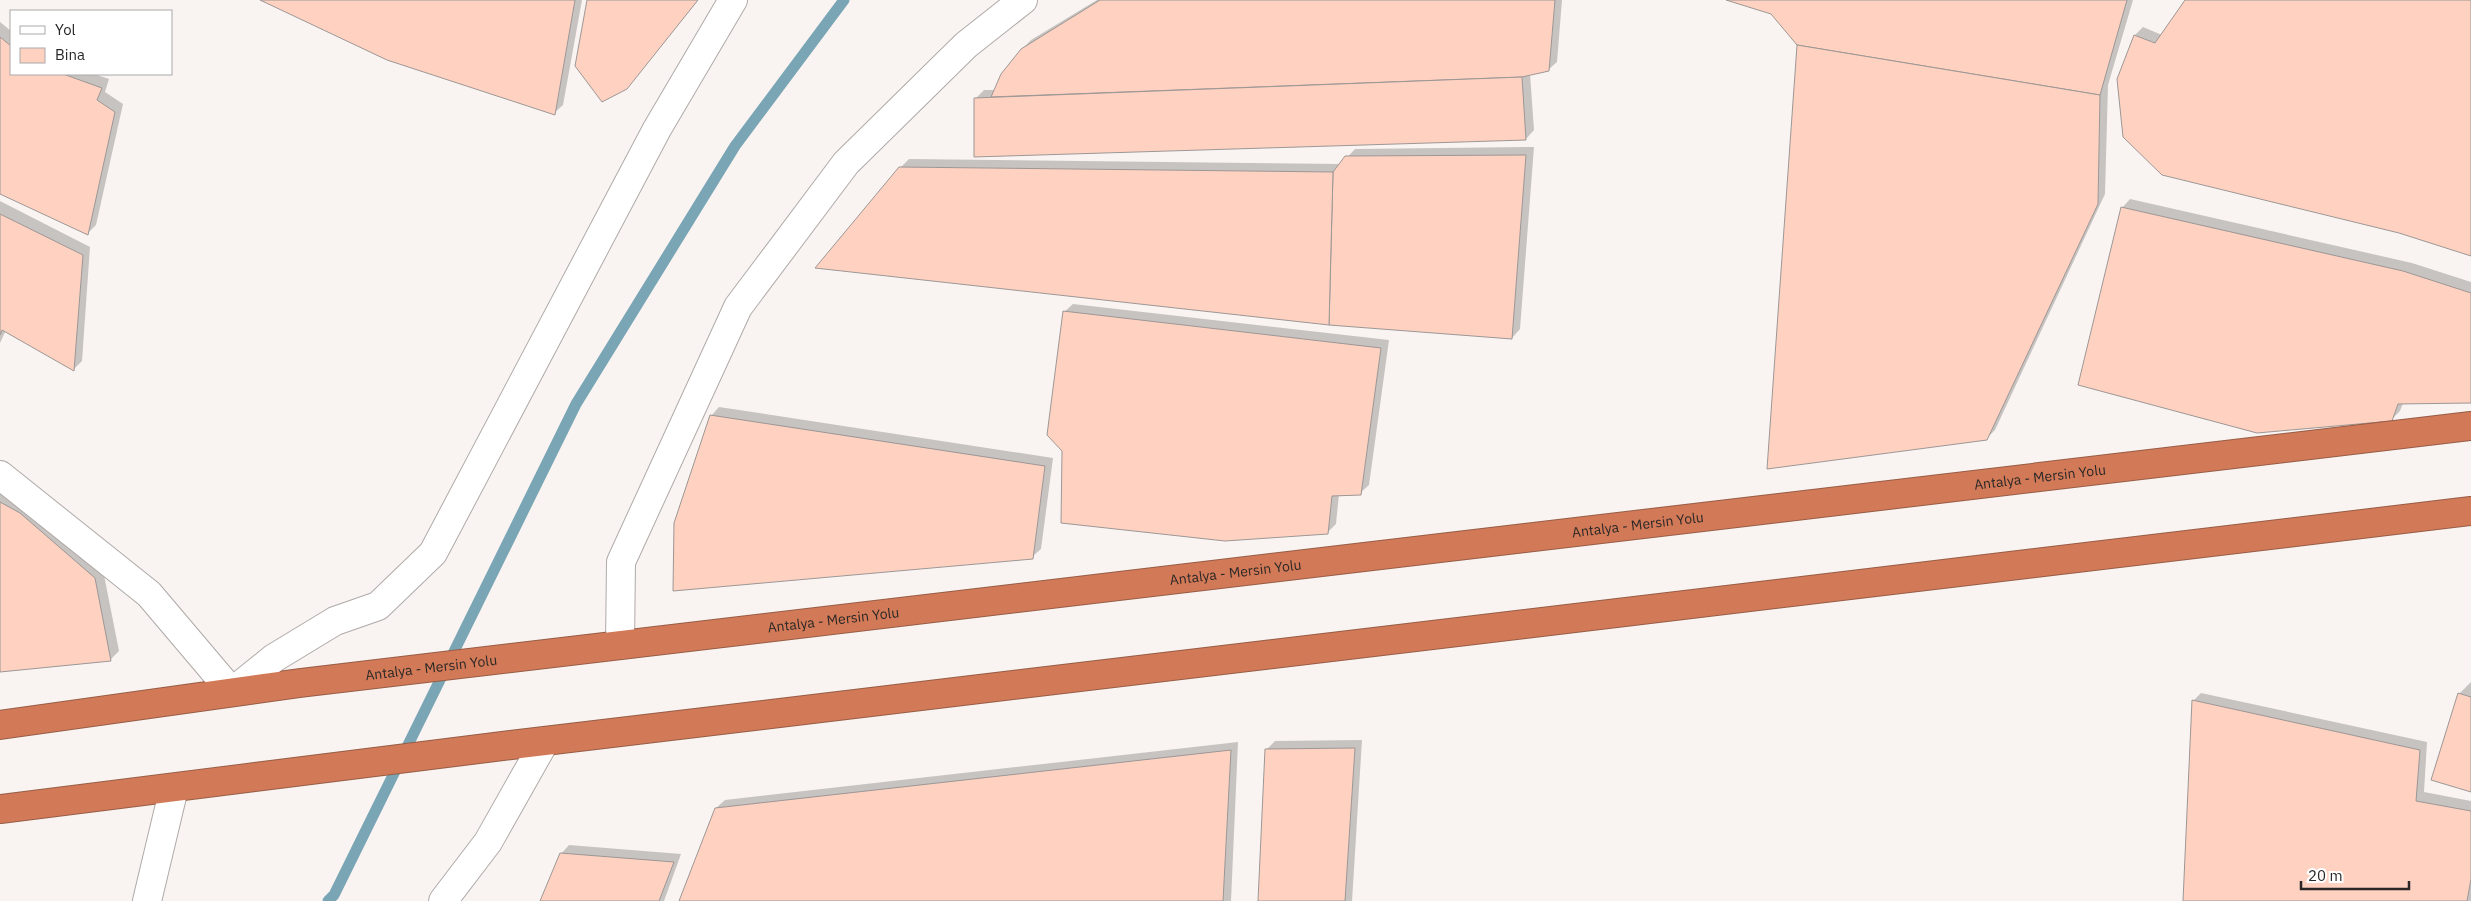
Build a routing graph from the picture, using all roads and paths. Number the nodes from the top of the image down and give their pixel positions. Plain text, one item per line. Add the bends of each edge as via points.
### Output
1 (733, 0) edge
2 (1023, 0) edge
3 (2471, 426) edge
4 (0, 475) edge
5 (2471, 511) edge
6 (620, 645) junction
7 (232, 692) junction
8 (0, 725) edge
9 (545, 741) junction
10 (174, 788) junction
11 (0, 809) edge
12 (147, 901) edge
13 (443, 901) edge

1 - 7 street via 657,129 433,553 378,606 335,621 274,658
2 - 6 street via 966,45 846,163 738,307 621,562
3 - 6 highway, Antalya - Mersin Yolu
4 - 7 street via 149,594
5 - 9 highway
6 - 7 highway, Antalya - Mersin Yolu
7 - 8 highway, Antalya - Mersin Yolu
9 - 10 highway
9 - 13 street via 488,842
10 - 11 highway
10 - 12 street

